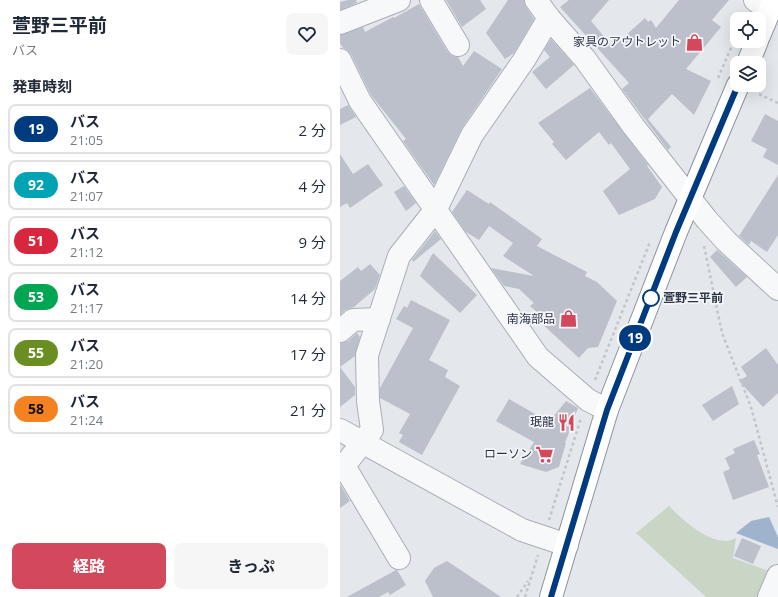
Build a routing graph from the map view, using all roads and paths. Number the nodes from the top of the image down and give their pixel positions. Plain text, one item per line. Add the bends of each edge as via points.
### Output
1 (399, 0) edge
2 (430, 0) edge
3 (536, 0) edge
4 (549, 18) junction
5 (340, 23) edge
6 (458, 45) dead end
7 (340, 61) edge
8 (735, 92) edge
9 (759, 94) dead end
10 (778, 103) edge
11 (690, 197) junction
12 (436, 208) junction
13 (703, 241) dead end
14 (778, 290) edge
15 (379, 319) junction
16 (340, 331) edge
17 (607, 410) junction
18 (582, 414) dead end
19 (340, 430) edge
20 (362, 443) junction
21 (342, 468) edge
22 (778, 507) edge
23 (547, 526) dead end
24 (567, 545) junction
25 (540, 548) dead end
26 (399, 558) dead end
27 (778, 576) edge
28 (530, 578) junction
29 (517, 597) edge
30 (525, 597) edge
31 (551, 597) edge
32 (769, 597) edge

1 - 5 street
2 - 6 street
3 - 4 street
4 - 11 street via 585,59 634,127
4 - 12 street via 524,60 472,135
7 - 12 street via 360,101
8 - 11 highway
9 - 10 path
11 - 14 street via 726,241
11 - 17 highway
12 - 15 street via 399,256
12 - 17 street via 538,358 588,400
13 - 22 path via 722,333 751,408
15 - 16 street via 353,320
15 - 20 street via 368,355 368,402 372,430
17 - 24 highway
18 - 23 path
19 - 20 street
20 - 21 street
20 - 24 street via 522,530
21 - 26 street
24 - 31 highway
25 - 28 path
27 - 32 street
28 - 29 path
28 - 30 path

